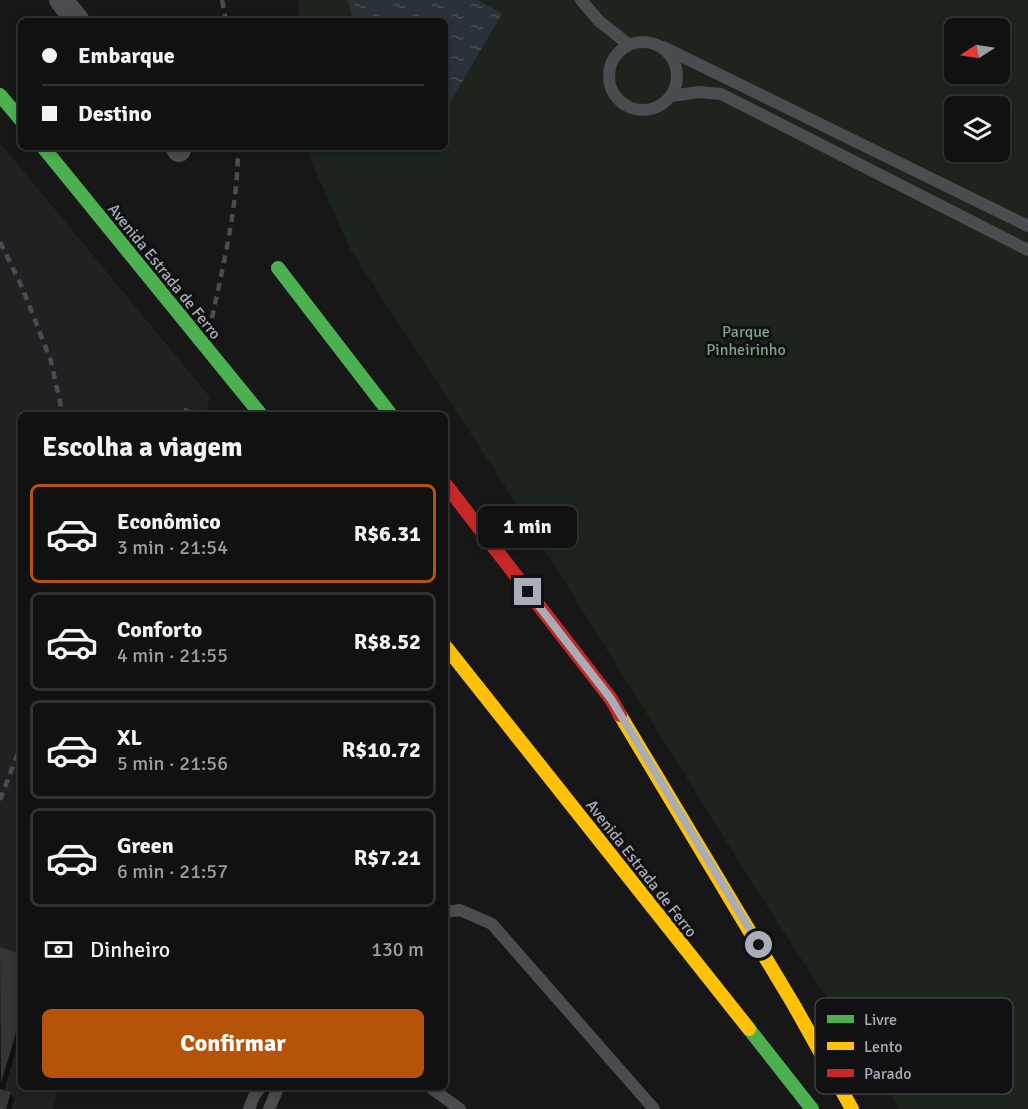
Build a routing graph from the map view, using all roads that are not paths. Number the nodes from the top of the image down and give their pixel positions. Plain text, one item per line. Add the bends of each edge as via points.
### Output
1 (61, 0) edge
2 (581, 0) edge
3 (76, 18) edge
4 (628, 44) junction
5 (663, 47) junction
6 (0, 95) edge
7 (671, 96) junction
8 (18, 116) edge
9 (45, 150) edge
10 (1028, 226) edge
11 (1028, 250) edge
12 (278, 268) dead end
13 (259, 412) edge
14 (389, 412) edge
15 (448, 488) edge
16 (448, 650) edge
17 (448, 912) edge
18 (815, 1043) edge
19 (258, 1090) edge
20 (277, 1090) edge
21 (434, 1090) edge
22 (844, 1094) edge
23 (249, 1109) edge
24 (269, 1109) edge
25 (460, 1109) edge
26 (654, 1109) edge
27 (812, 1109) edge
28 (852, 1109) edge

1 - 3 street
2 - 4 lane via 599,21
4 - 5 lane via 646,41
4 - 7 lane via 614,56 608,72 611,90 622,104 640,111 657,108
5 - 7 lane via 674,61 678,79
5 - 10 lane
6 - 8 main road
7 - 11 lane via 721,94
9 - 13 main road, Avenida Estrada de Ferro
12 - 14 main road
15 - 18 main road via 611,699
16 - 27 main road, Avenida Estrada de Ferro
17 - 26 lane via 460,910 492,924
19 - 23 lane
20 - 24 lane
21 - 25 lane
22 - 28 main road

